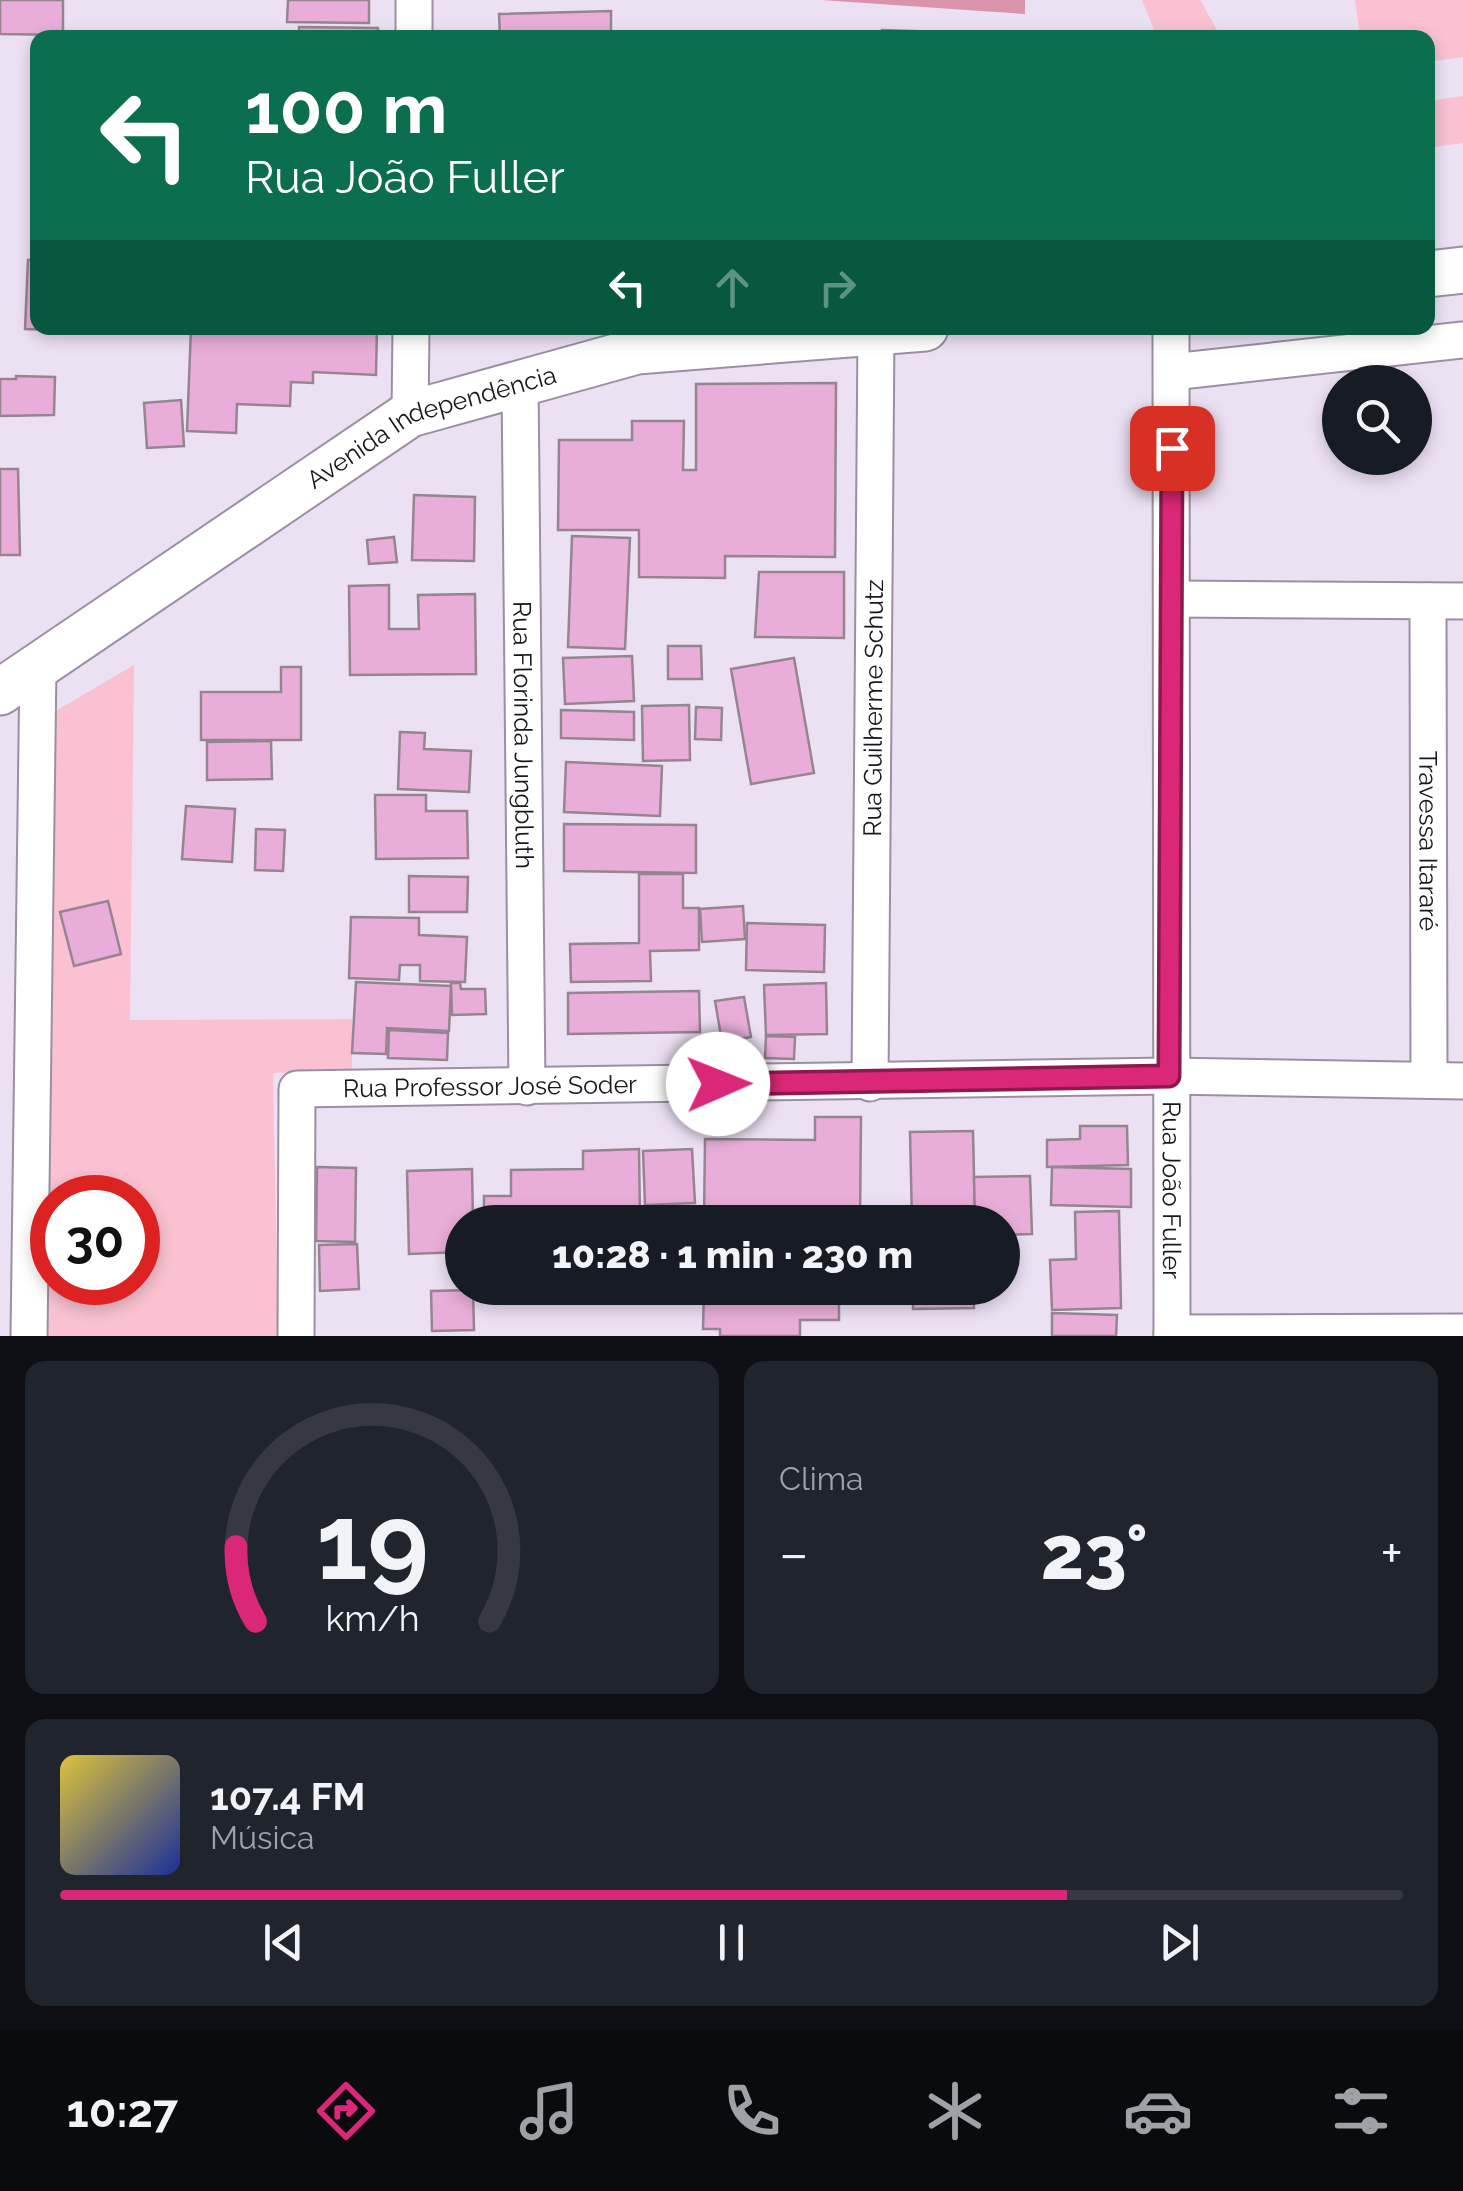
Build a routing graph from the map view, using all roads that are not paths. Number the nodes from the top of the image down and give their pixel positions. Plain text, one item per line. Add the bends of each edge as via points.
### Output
1 (414, 0) edge
2 (414, 30) edge
3 (1463, 270) edge
4 (1435, 273) edge
5 (411, 335) edge
6 (850, 335) edge
7 (876, 335) edge
8 (1170, 335) edge
9 (1463, 340) edge
10 (1172, 372) junction
11 (520, 384) junction
12 (410, 414) junction
13 (1174, 599) junction
14 (1463, 600) edge
15 (1428, 601) junction
16 (38, 666) junction
17 (0, 692) edge
18 (1169, 1076) junction
19 (1446, 1080) edge
20 (870, 1083) junction
21 (527, 1086) junction
22 (1463, 1332) edge
23 (1172, 1335) edge
24 (29, 1336) edge
25 (296, 1336) edge

1 - 2 street
3 - 4 main road
5 - 12 street
6 - 11 main road, Avenida Independência via 638,351
7 - 20 street, Rua Guilherme Schutz
8 - 10 street, Rua João Fuller
9 - 10 street
10 - 13 street, Rua João Fuller
11 - 12 main road, Avenida Independência
11 - 21 street, Rua Florinda Jungbluth
12 - 16 main road, Avenida Independência
13 - 15 street
13 - 18 street, Rua João Fuller
14 - 15 street
15 - 19 street, Travessa Itararé
16 - 17 main road, Avenida Independência
16 - 24 street
18 - 19 street, Rua Professor José Soder
18 - 20 street, Rua Professor José Soder
18 - 23 street, Rua João Fuller
20 - 21 street, Rua Professor José Soder
21 - 25 street, Rua Professor José Soder via 296,1089
22 - 23 street

